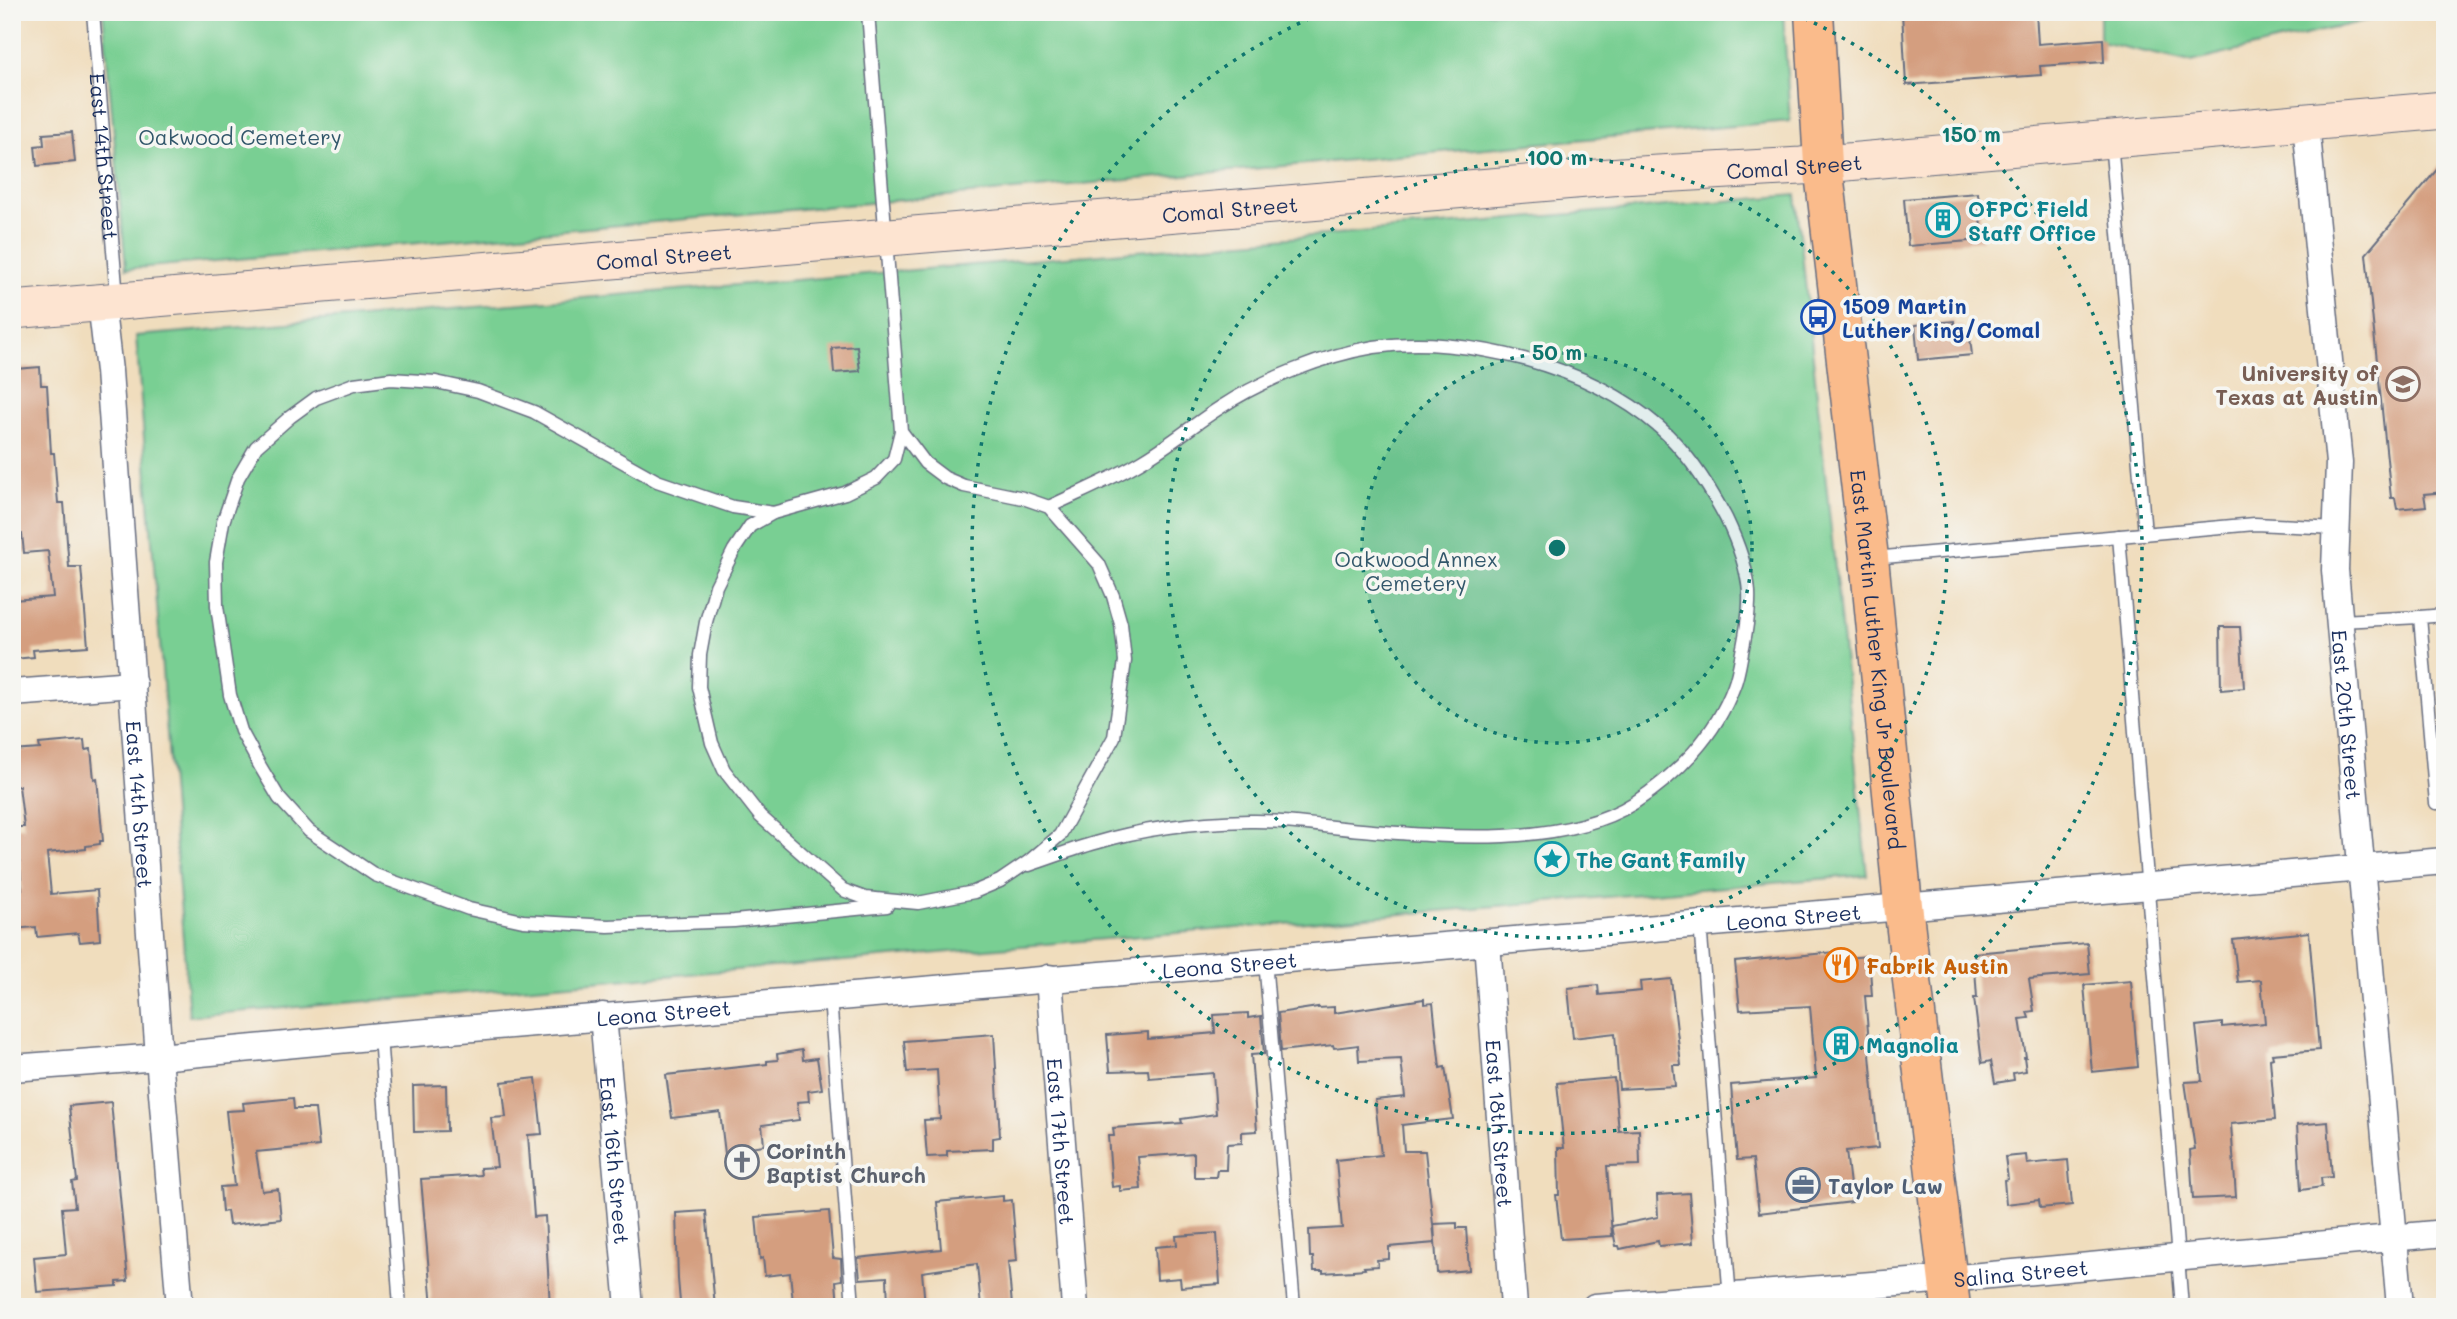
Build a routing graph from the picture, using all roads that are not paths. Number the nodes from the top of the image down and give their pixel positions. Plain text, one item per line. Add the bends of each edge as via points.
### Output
1 (93, 12) edge
2 (868, 12) edge
3 (1814, 12) edge
4 (2445, 110) edge
5 (2306, 124) junction
6 (2111, 140) junction
7 (1823, 164) junction
8 (886, 238) junction
9 (109, 301) junction
10 (12, 310) edge
11 (901, 431) junction
12 (1049, 506) junction
13 (773, 513) junction
14 (2337, 528) junction
15 (2146, 534) junction
16 (2119, 536) junction
17 (1869, 558) junction
18 (2445, 615) edge
19 (2420, 617) junction
20 (2340, 621) junction
21 (133, 684) junction
22 (12, 693) edge
23 (2445, 803) edge
24 (2445, 861) edge
25 (2362, 868) junction
26 (1018, 869) junction
27 (2147, 885) junction
28 (918, 903) junction
29 (1903, 905) junction
30 (1700, 923) junction
31 (1487, 942) junction
32 (1265, 960) junction
33 (1049, 978) junction
34 (830, 997) junction
35 (603, 1016) junction
36 (380, 1035) junction
37 (159, 1057) junction
38 (12, 1068) edge
39 (2445, 1233) edge
40 (2393, 1237) junction
41 (2178, 1257) junction
42 (1949, 1293) edge
43 (1730, 1301) edge
44 (180, 1307) edge
45 (400, 1307) edge
46 (629, 1307) edge
47 (853, 1307) edge
48 (1074, 1307) edge
49 (1294, 1307) edge
50 (1514, 1307) edge
51 (1595, 1307) edge
52 (2182, 1307) edge
53 (2400, 1307) edge

1 - 9 lane, East 14th Street
2 - 8 lane
3 - 7 main road, East Martin Luther King Jr Boulevard
4 - 5 street, Comal Street
5 - 6 street, Comal Street
5 - 14 street, East 20th Street via 2339,463
6 - 7 street, Comal Street
6 - 15 lane
7 - 8 street, Comal Street via 1608,177
7 - 17 main road, East Martin Luther King Jr Boulevard
8 - 9 street, Comal Street
8 - 11 lane
9 - 10 street, Comal Street
9 - 21 street, East 14th Street via 109,371
11 - 12 lane via 925,463 944,478
11 - 13 lane via 894,459 876,478 845,493
12 - 26 lane via 1099,564 1121,624 1125,661 1114,737 1096,772 1060,835
12 - 26 lane via 1147,459 1223,405 1296,369 1374,347 1478,349 1571,374 1660,428 1715,497 1739,545 1748,607 1735,685 1697,751 1634,803 1602,820 1563,830 1478,836 1288,822 1218,822 1117,837
13 - 28 lane via 750,526 734,550 716,586 706,622 699,687 712,743 724,770 760,816 843,891
13 - 28 lane via 733,507 657,481 534,412 478,391 391,379 354,384 316,398 256,447 238,478 223,522 216,562 217,606 225,668 241,731 279,798 309,831 376,875 468,908 523,921 608,926 734,921
14 - 15 lane via 2255,524
14 - 20 street, East 20th Street
15 - 16 lane
16 - 17 lane
16 - 27 lane
17 - 29 main road, East Martin Luther King Jr Boulevard
18 - 19 lane
19 - 20 lane
19 - 23 lane via 2437,803
20 - 25 street, East 20th Street
21 - 22 street
21 - 37 street, East 14th Street
24 - 25 street, Leona Street
25 - 27 street, Leona Street
25 - 40 street, East 20th Street
26 - 28 lane via 974,892
27 - 29 street, Leona Street
27 - 41 lane
29 - 30 street, Leona Street
29 - 42 main road, East Martin Luther King Jr Boulevard
30 - 31 street, Leona Street
30 - 43 lane
31 - 32 street, Leona Street
31 - 50 street, East 18th Street
32 - 33 street, Leona Street
32 - 49 lane
33 - 34 street, Leona Street
33 - 48 street, East 17th Street
34 - 35 street, Leona Street
34 - 47 lane
35 - 36 street, Leona Street
35 - 46 street, East 16th Street
36 - 37 street, Leona Street
36 - 45 lane
37 - 38 street, Leona Street
37 - 44 street, East 14th Street
39 - 40 street, Salina Street
40 - 41 street, Salina Street
40 - 53 street, East 20th Street
41 - 42 street, Salina Street
41 - 52 lane
42 - 43 street, Salina Street
43 - 51 street, Salina Street

